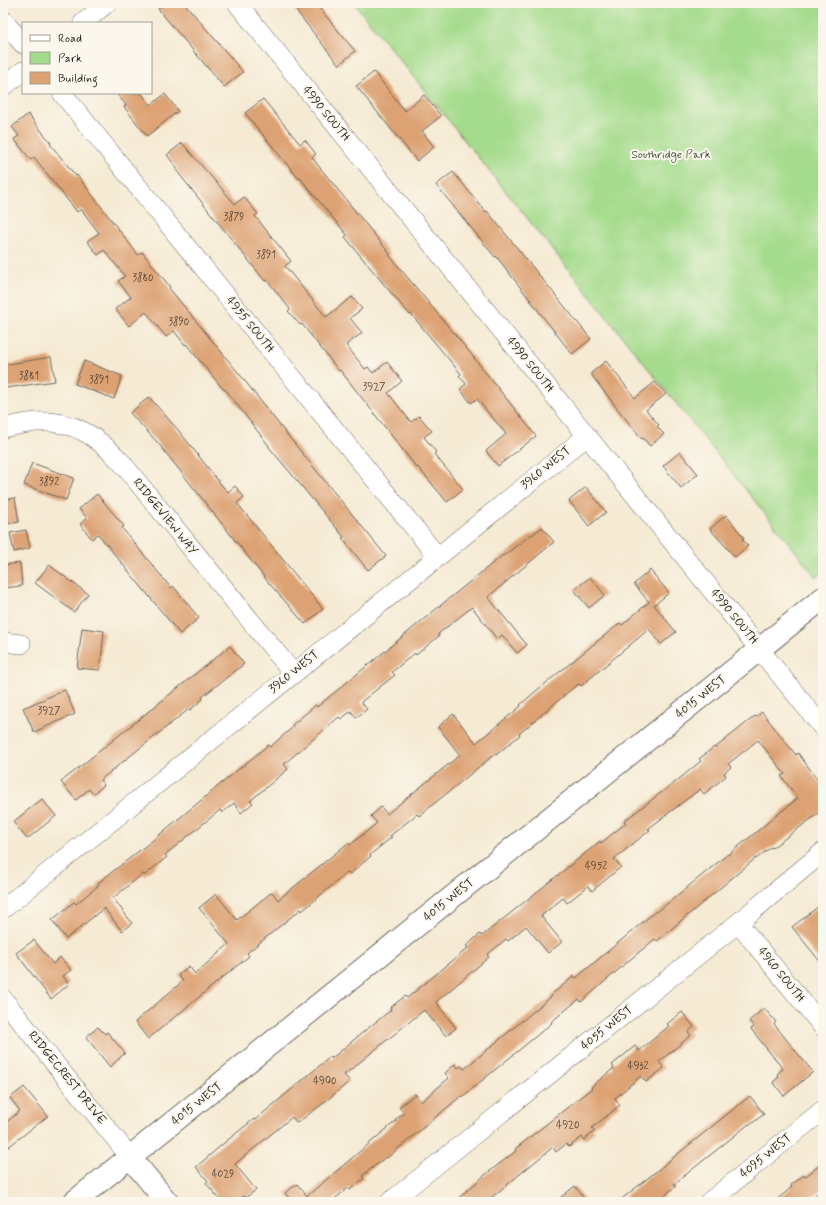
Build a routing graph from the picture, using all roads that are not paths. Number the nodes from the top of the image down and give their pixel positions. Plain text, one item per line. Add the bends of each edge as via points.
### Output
1 (107, 3) edge
2 (237, 3) edge
3 (3, 20) edge
4 (83, 22) edge
5 (22, 43) edge
6 (22, 72) edge
7 (3, 87) edge
8 (63, 94) edge
9 (3, 428) edge
10 (587, 436) junction
11 (437, 556) junction
12 (823, 598) edge
13 (759, 649) junction
14 (293, 673) junction
15 (823, 728) edge
16 (823, 852) edge
17 (3, 909) edge
18 (738, 923) junction
19 (3, 998) edge
20 (823, 1027) edge
21 (823, 1110) edge
22 (130, 1157) junction
23 (74, 1202) edge
24 (167, 1202) edge
25 (390, 1202) edge
26 (709, 1202) edge

1 - 4 street
2 - 10 street, 4990 SOUTH
3 - 5 street
6 - 7 street
8 - 11 street, 4955 SOUTH
9 - 14 street, RIDGEVIEW WAY via 36,422 66,424 90,434 107,447
10 - 11 street, 3960 WEST
10 - 13 street, 4990 SOUTH
11 - 14 street, 3960 WEST
12 - 13 street, 4015 WEST
13 - 15 street, 4990 SOUTH
13 - 22 street, 4015 WEST
14 - 17 street, 3960 WEST
16 - 18 street, 4055 WEST
18 - 20 street, 4960 SOUTH
18 - 25 street, 4055 WEST
19 - 22 street, RIDGECREST DRIVE
21 - 26 street, 4095 WEST
22 - 23 street, 4015 WEST
22 - 24 street

